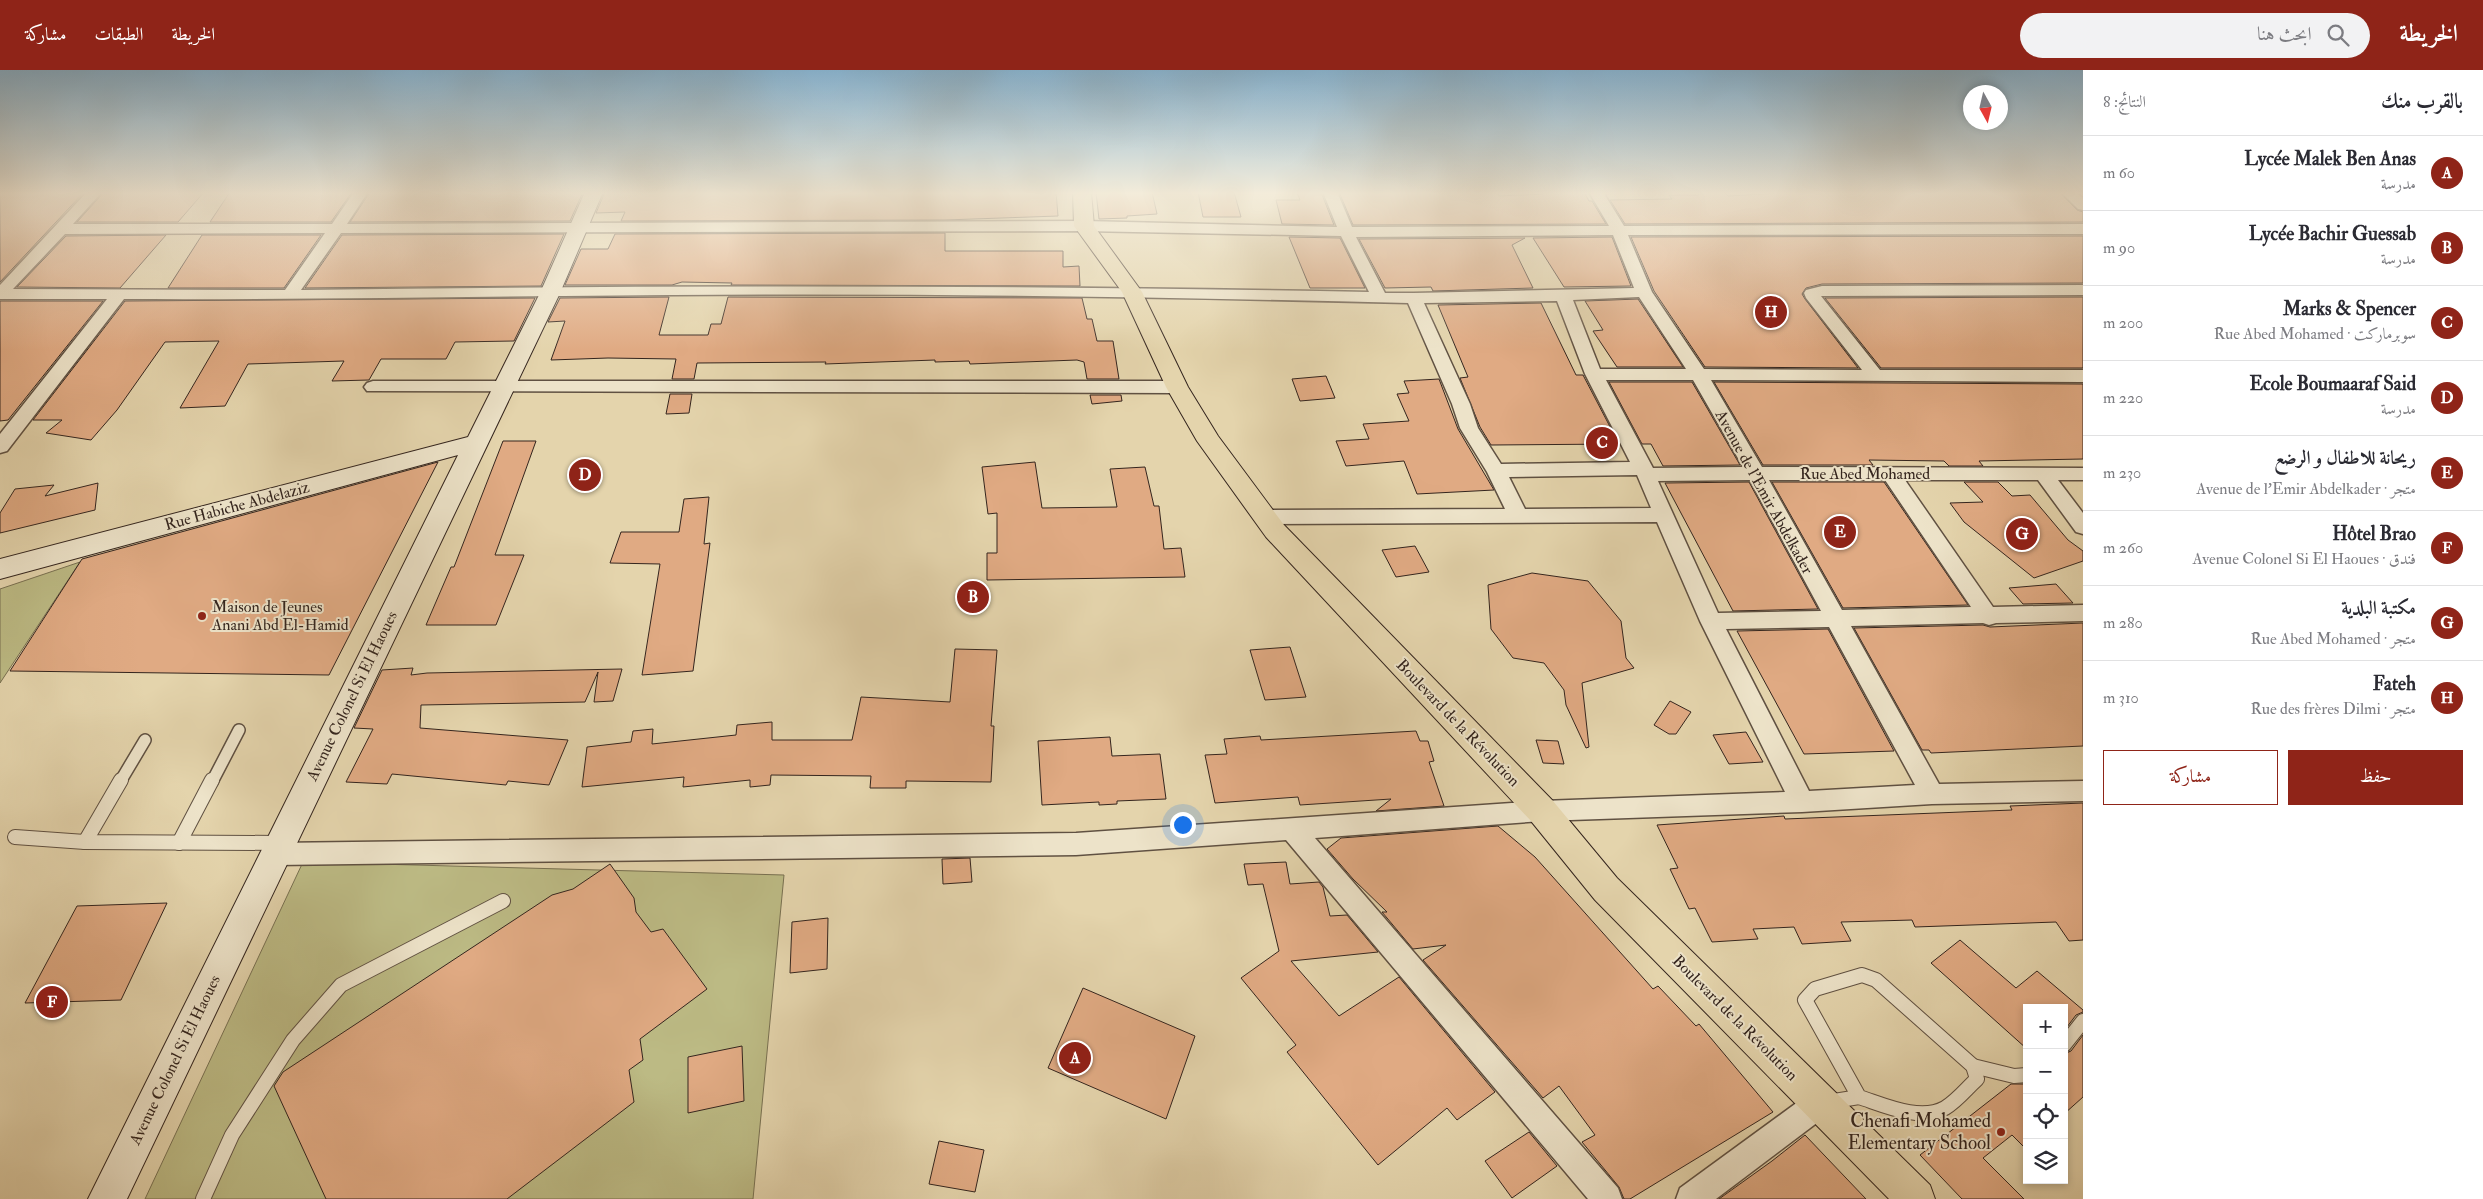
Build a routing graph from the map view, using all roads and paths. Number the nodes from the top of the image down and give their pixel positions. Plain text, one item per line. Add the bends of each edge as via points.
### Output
1 (46, 245) edge
2 (324, 245) edge
3 (570, 245) edge
4 (1098, 245) edge
5 (1353, 245) edge
6 (1625, 245) edge
7 (2083, 290) edge
8 (1132, 292) junction
9 (1644, 292) junction
10 (550, 293) junction
11 (0, 294) edge
12 (120, 294) junction
13 (290, 295) junction
14 (1563, 295) junction
15 (1379, 296) junction
16 (1414, 298) junction
17 (1594, 374) junction
18 (1699, 375) junction
19 (1876, 376) junction
20 (2083, 376) edge
21 (373, 387) dead end
22 (502, 387) junction
23 (1177, 387) junction
24 (475, 443) junction
25 (0, 447) edge
26 (1496, 471) junction
27 (1645, 472) junction
28 (1756, 473) junction
29 (1891, 474) junction
30 (2042, 474) junction
31 (2083, 474) edge
32 (1518, 515) junction
33 (1664, 515) junction
34 (1265, 517) junction
35 (2083, 527) edge
36 (0, 569) edge
37 (2083, 613) edge
38 (1990, 617) junction
39 (1835, 620) junction
40 (1712, 621) junction
41 (238, 730) dead end
42 (145, 740) dead end
43 (2083, 791) edge
44 (1932, 794) junction
45 (1802, 802) junction
46 (1542, 811) junction
47 (1291, 828) junction
48 (15, 837) dead end
49 (85, 842) junction
50 (179, 843) junction
51 (278, 848) junction
52 (503, 901) dead end
53 (2083, 1021) edge
54 (2068, 1040) edge
55 (1973, 1066) junction
56 (2023, 1075) edge
57 (1859, 1097) junction
58 (1820, 1103) junction
59 (108, 1199) edge
60 (203, 1199) edge
61 (1607, 1199) edge
62 (1691, 1199) edge
63 (1916, 1199) edge

1 - 11 street
2 - 13 street
3 - 10 main road, Avenue Colonel Si El Haoues
4 - 8 main road, Boulevard de la Révolution
5 - 15 street
6 - 9 street, Avenue de l'Emir Abdelkader
7 - 19 street via 1812,293
8 - 10 street via 675,290
8 - 15 street
8 - 23 main road, Boulevard de la Révolution
9 - 14 street
9 - 18 street, Avenue de l'Emir Abdelkader
10 - 13 street
10 - 22 main road, Avenue Colonel Si El Haoues
11 - 12 street
12 - 13 street
12 - 25 street
14 - 16 street
14 - 17 street
15 - 16 street
16 - 26 street via 1469,428
17 - 18 street
17 - 27 street
18 - 19 street
18 - 28 street, Avenue de l'Emir Abdelkader
19 - 20 street
21 - 22 street
22 - 23 street
22 - 24 main road, Avenue Colonel Si El Haoues
23 - 34 main road, Boulevard de la Révolution via 1210,441
24 - 36 main road, Rue Habiche Abdelaziz
24 - 51 main road, Avenue Colonel Si El Haoues
26 - 27 street, Rue Abed Mohamed
26 - 32 street
27 - 28 street, Rue Abed Mohamed
27 - 33 street
28 - 29 street, Rue Abed Mohamed
28 - 39 street, Avenue de l'Emir Abdelkader
29 - 30 street, Rue Abed Mohamed
29 - 38 street
30 - 31 street, Rue Abed Mohamed
30 - 35 street
32 - 33 street
32 - 34 street
33 - 40 street
34 - 46 main road, Boulevard de la Révolution
37 - 38 street
38 - 39 street
39 - 40 street
39 - 44 street, Avenue de l'Emir Abdelkader
40 - 45 street
41 - 50 lane
42 - 49 lane
43 - 44 street
44 - 45 street
45 - 46 street
46 - 47 street
46 - 58 main road, Boulevard de la Révolution via 1606,889
47 - 51 street via 1076,844
47 - 61 street
48 - 49 lane
49 - 50 lane
50 - 51 lane
51 - 59 main road, Avenue Colonel Si El Haoues
52 - 60 lane via 341,985 293,1040 262,1088 232,1135
53 - 54 lane
55 - 56 lane
55 - 57 lane via 1977,1079 1944,1108 1926,1113 1901,1110
55 - 57 lane via 1876,980 1862,975 1815,989 1805,1000
57 - 58 lane
58 - 62 street
58 - 63 main road, Boulevard de la Révolution

